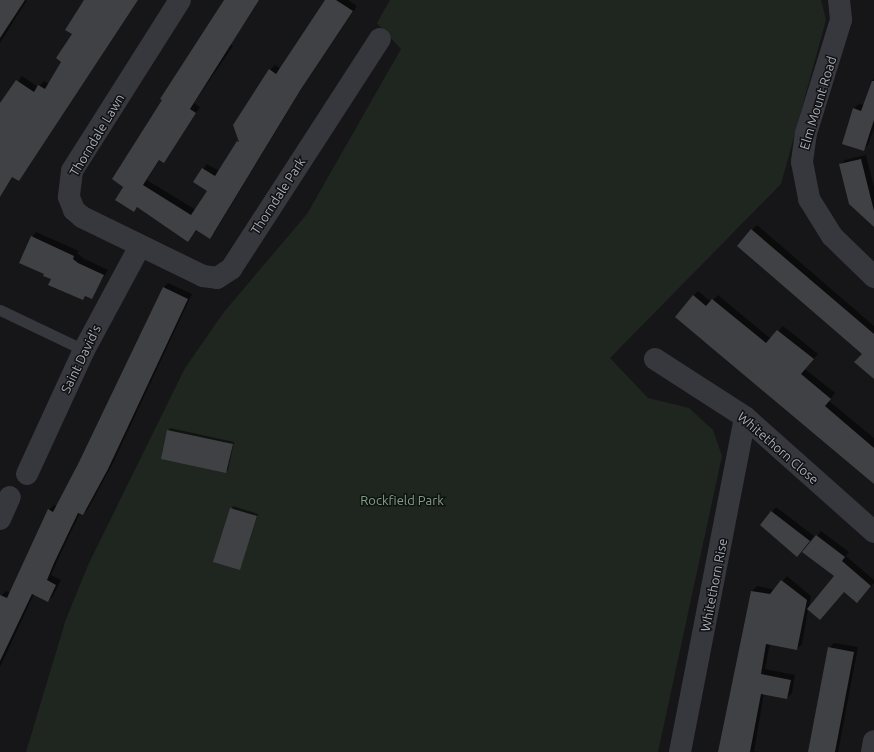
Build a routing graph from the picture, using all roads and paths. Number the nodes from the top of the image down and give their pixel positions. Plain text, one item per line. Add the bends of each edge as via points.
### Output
1 (840, 0) edge
2 (178, 1) edge
3 (380, 39) dead end
4 (140, 246) junction
5 (874, 278) edge
6 (0, 310) edge
7 (84, 350) junction
8 (655, 359) dead end
9 (745, 417) junction
10 (27, 474) dead end
11 (10, 497) dead end
12 (0, 519) edge
13 (874, 532) edge
14 (874, 741) edge
15 (680, 752) edge
16 (872, 752) edge

1 - 5 street, Elm Mount Road via 841,20 806,133 802,162 809,199 832,236
2 - 4 street, Thorndale Lawn via 72,171 69,183 69,197 78,214
3 - 4 street, Thorndale Park via 231,269 217,278 203,276
4 - 7 street, Saint David's
6 - 7 lane
7 - 10 street, Saint David's
8 - 9 street, Whitethorn Close
9 - 13 street, Whitethorn Close
9 - 15 street, Whitethorn Rise
11 - 12 street
14 - 16 street

